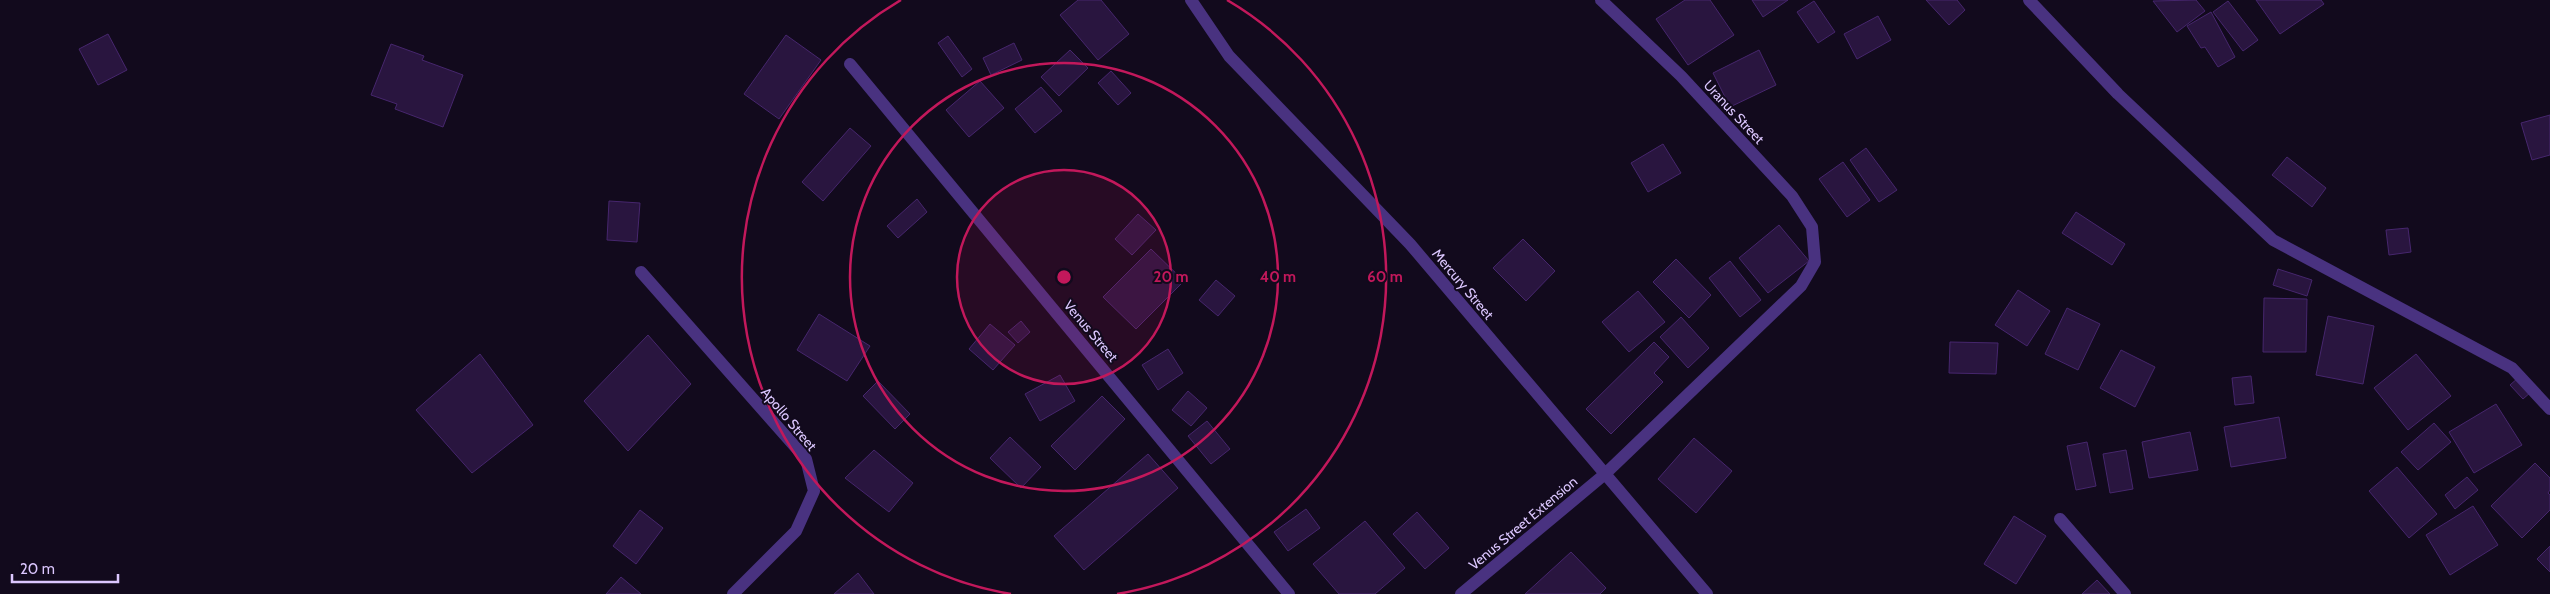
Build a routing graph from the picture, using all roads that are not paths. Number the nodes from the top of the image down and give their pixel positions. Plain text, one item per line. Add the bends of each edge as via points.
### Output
1 (1191, 0) edge
2 (1601, 0) edge
3 (2029, 0) edge
4 (850, 64) dead end
5 (1815, 262) joint
6 (641, 272) dead end
7 (2550, 409) edge
8 (1605, 474) junction
9 (2060, 520) dead end
10 (733, 594) edge
11 (1289, 594) edge
12 (1461, 594) edge
13 (1707, 594) edge
14 (2125, 594) edge

1 - 8 street, Mercury Street via 1229,56 1410,244
2 - 5 street, Uranus Street via 1681,76 1792,196 1812,227
3 - 7 street via 2118,94 2273,240 2512,368
4 - 11 street, Venus Street
5 - 8 street, Venus Street Extension via 1801,286
6 - 10 street, Apollo Street via 806,458 814,491 796,531
8 - 12 street, Venus Street Extension
8 - 13 street, Mercury Street
9 - 14 street

